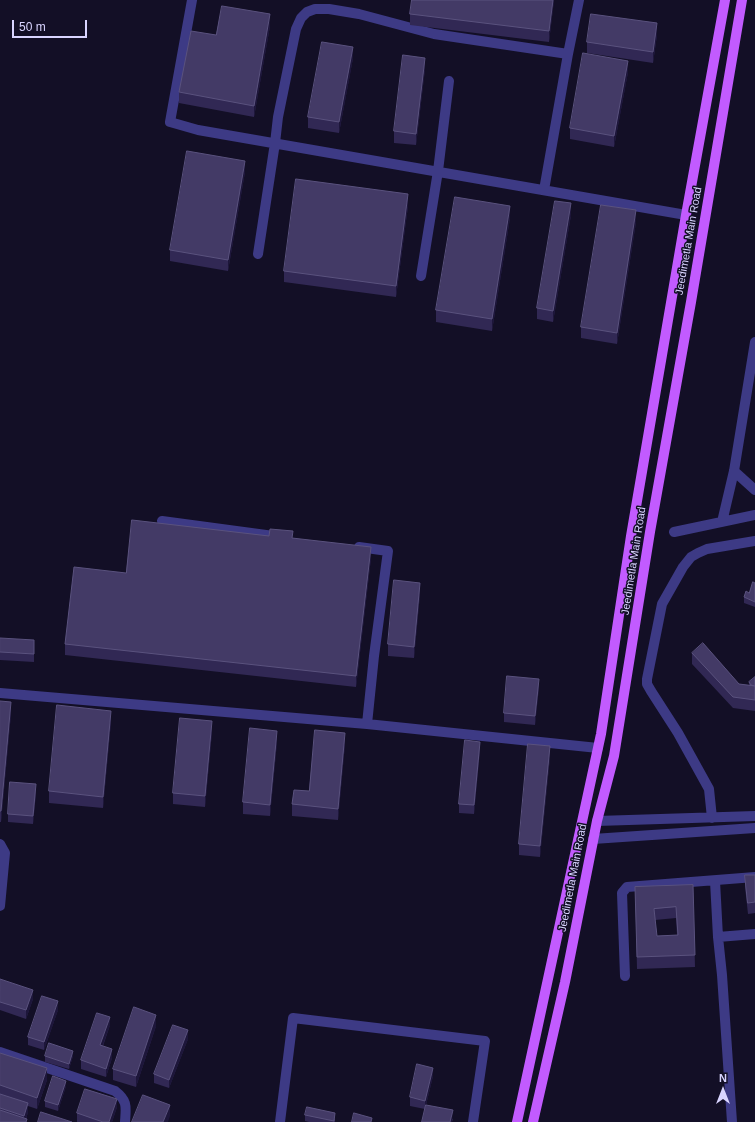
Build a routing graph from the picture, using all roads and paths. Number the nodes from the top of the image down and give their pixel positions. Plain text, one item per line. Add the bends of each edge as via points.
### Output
1 (192, 0) edge
2 (579, 0) edge
3 (725, 0) edge
4 (742, 0) edge
5 (568, 54) junction
6 (449, 81) dead end
7 (275, 143) junction
8 (438, 171) junction
9 (544, 190) junction
10 (686, 215) junction
11 (258, 254) dead end
12 (421, 276) dead end
13 (755, 342) edge
14 (734, 471) junction
15 (755, 490) edge
16 (755, 515) edge
17 (162, 521) dead end
18 (722, 522) junction
19 (674, 532) dead end
20 (294, 539) edge
21 (755, 541) edge
22 (349, 546) edge
23 (0, 693) edge
24 (367, 724) junction
25 (598, 748) junction
26 (755, 816) edge
27 (712, 818) junction
28 (597, 821) junction
29 (755, 828) edge
30 (593, 839) junction
31 (0, 844) edge
32 (755, 878) edge
33 (715, 881) junction
34 (0, 906) edge
35 (755, 934) edge
36 (718, 937) junction
37 (625, 976) dead end
38 (0, 1052) edge
39 (530, 1063) junction
40 (546, 1066) junction
41 (126, 1122) edge
42 (280, 1122) edge
43 (473, 1122) edge
44 (517, 1122) edge
45 (533, 1122) edge
46 (732, 1122) edge

1 - 7 street via 170,122 198,130
2 - 5 street
3 - 10 main road, Jeedimetla Main Road
4 - 28 main road, Jeedimetla Main Road via 614,756
5 - 7 street via 434,34 359,14 315,9 301,18 296,29
5 - 9 street
6 - 8 street
7 - 8 street
7 - 11 street
8 - 9 street
8 - 12 street
9 - 10 street
10 - 25 main road, Jeedimetla Main Road
13 - 14 street
14 - 15 street
14 - 18 street
16 - 18 street
17 - 20 street
18 - 19 street
21 - 27 street via 707,550 691,557 662,604 647,679 647,684 709,789
22 - 24 street via 388,551
23 - 24 street
24 - 25 street
25 - 39 main road, Jeedimetla Main Road
26 - 27 street
27 - 28 street
28 - 30 main road, Jeedimetla Main Road
29 - 30 street
30 - 40 main road, Jeedimetla Main Road
31 - 34 street via 5,853
32 - 33 street
33 - 36 street
33 - 37 street via 627,886 622,893
35 - 36 street
36 - 46 street
38 - 41 street via 115,1091 122,1096 127,1105
39 - 40 main road
39 - 44 main road, Jeedimetla Main Road
40 - 45 main road, Jeedimetla Main Road
42 - 43 street via 293,1018 485,1041

